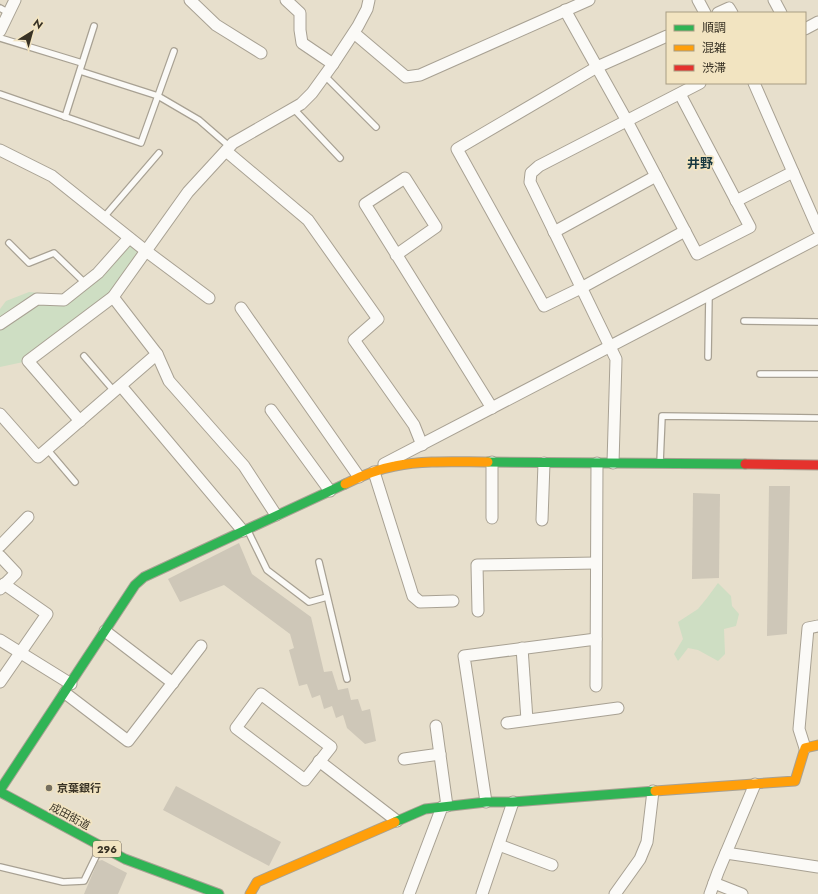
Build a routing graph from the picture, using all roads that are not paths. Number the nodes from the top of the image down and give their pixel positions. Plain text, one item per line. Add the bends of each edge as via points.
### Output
1 (15, 0) edge
2 (190, 0) edge
3 (286, 0) edge
4 (369, 0) edge
5 (589, 0) edge
6 (698, 0) edge
7 (774, 0) edge
8 (4, 10) edge
9 (565, 10) junction
10 (704, 12) edge
11 (720, 12) edge
12 (731, 12) edge
13 (780, 12) edge
14 (818, 22) edge
15 (94, 26) dead end
16 (806, 28) edge
17 (0, 31) edge
18 (354, 33) junction
19 (666, 36) edge
20 (0, 38) edge
21 (174, 51) dead end
22 (261, 53) dead end
23 (82, 64) junction
24 (333, 64) junction
25 (598, 67) junction
26 (80, 71) junction
27 (325, 76) junction
28 (698, 84) edge
29 (754, 84) edge
30 (0, 94) edge
31 (680, 94) junction
32 (158, 96) junction
33 (293, 108) junction
34 (65, 117) junction
35 (627, 121) junction
36 (376, 127) dead end
37 (228, 149) junction
38 (0, 150) edge
39 (159, 153) dead end
40 (340, 158) dead end
41 (793, 172) junction
42 (656, 176) junction
43 (736, 201) junction
44 (104, 217) junction
45 (818, 228) edge
46 (685, 231) junction
47 (554, 232) junction
48 (129, 238) junction
49 (818, 238) edge
50 (8, 243) dead end
51 (146, 251) junction
52 (396, 254) junction
53 (85, 283) junction
54 (581, 288) junction
55 (709, 295) junction
56 (113, 297) junction
57 (209, 298) dead end
58 (241, 308) dead end
59 (744, 321) dead end
60 (818, 322) edge
61 (0, 324) edge
62 (610, 347) junction
63 (157, 354) junction
64 (84, 356) dead end
65 (708, 357) dead end
66 (760, 374) dead end
67 (818, 374) edge
68 (118, 388) junction
69 (492, 408) junction
70 (271, 410) dead end
71 (0, 414) edge
72 (818, 418) edge
73 (80, 421) junction
74 (422, 445) junction
75 (47, 449) junction
76 (492, 462) junction
77 (544, 463) junction
78 (597, 463) junction
79 (613, 463) junction
80 (660, 464) junction
81 (818, 465) edge
82 (366, 474) junction
83 (75, 482) dead end
84 (330, 491) junction
85 (276, 515) junction
86 (28, 516) dead end
87 (492, 518) dead end
88 (542, 520) dead end
89 (245, 530) junction
90 (0, 546) edge
91 (0, 556) edge
92 (319, 562) dead end
93 (596, 563) junction
94 (2, 586) edge
95 (328, 597) junction
96 (452, 601) dead end
97 (478, 611) dead end
98 (818, 626) edge
99 (105, 631) junction
100 (596, 639) junction
101 (0, 640) edge
102 (201, 646) dead end
103 (522, 648) junction
104 (21, 653) junction
105 (347, 679) dead end
106 (0, 682) edge
107 (173, 683) junction
108 (71, 684) junction
109 (596, 686) dead end
110 (65, 693) junction
111 (618, 708) dead end
112 (528, 720) junction
113 (507, 723) dead end
114 (436, 726) dead end
115 (818, 745) edge
116 (804, 748) junction
117 (440, 754) junction
118 (404, 759) dead end
119 (320, 760) junction
120 (755, 784) junction
121 (0, 791) edge
122 (653, 791) junction
123 (486, 802) junction
124 (513, 802) junction
125 (445, 806) junction
126 (397, 821) junction
127 (499, 845) junction
128 (100, 846) junction
129 (726, 853) junction
130 (552, 865) dead end
131 (0, 867) edge
132 (818, 867) edge
133 (712, 889) edge
134 (218, 894) edge
135 (250, 894) edge
136 (409, 894) edge
137 (482, 894) edge
138 (615, 894) edge
139 (742, 894) edge

1 - 8 street
2 - 22 street via 216,25
3 - 24 street via 300,13 302,43
4 - 18 street
5 - 9 street
6 - 10 street
7 - 13 street
8 - 17 street
9 - 18 street via 420,75 406,77
9 - 25 street
11 - 12 street via 729,8
14 - 16 street
15 - 23 lane
18 - 24 street
19 - 25 street
20 - 23 lane
21 - 32 lane
23 - 26 lane
24 - 27 street
25 - 35 street
25 - 54 street via 458,149 544,306
26 - 32 lane
26 - 34 lane
27 - 33 street via 312,93
27 - 36 lane
28 - 31 street
29 - 41 street
30 - 34 lane
31 - 35 street
31 - 43 street
32 - 34 lane via 141,143
32 - 37 lane via 199,120
33 - 37 street via 233,143
33 - 40 lane
35 - 42 street
35 - 47 street via 531,173 530,182
37 - 51 street via 188,192
37 - 74 street via 308,220 378,319 354,340 414,425
38 - 44 street via 52,176
39 - 44 lane
41 - 43 street
41 - 45 street
42 - 46 street
42 - 47 street
43 - 46 street via 750,227 697,254
44 - 48 street
46 - 54 street
47 - 54 street
48 - 51 street
48 - 53 street via 98,273
49 - 55 street
50 - 53 lane via 29,263 54,253
51 - 56 street
51 - 57 street
52 - 52 street via 436,227 405,178 365,204
52 - 69 street
53 - 61 street via 64,300 37,298
54 - 62 street
55 - 62 street
55 - 65 lane
56 - 63 street
56 - 73 street via 28,361
58 - 82 street
59 - 60 lane
62 - 69 street
62 - 79 street via 616,359
63 - 68 street
63 - 85 street via 170,381 244,466
64 - 68 lane
66 - 67 lane
68 - 73 street
68 - 89 street
69 - 74 street
70 - 84 street
71 - 75 street via 38,456
72 - 80 lane via 662,416
73 - 75 street
74 - 82 street
75 - 83 lane
76 - 77 main road
76 - 82 main road via 436,462 394,466
76 - 87 street
77 - 78 main road
77 - 88 street
78 - 79 main road
78 - 93 street
79 - 80 main road
80 - 81 main road
82 - 84 main road
82 - 96 street via 413,596 420,602
84 - 85 main road
85 - 89 main road
86 - 90 street
89 - 95 lane via 267,570 310,602
89 - 99 main road via 144,577 135,585
91 - 94 street via 16,573
92 - 95 lane
93 - 97 street via 477,566
93 - 100 street
94 - 104 street via 47,614
95 - 105 lane
98 - 116 street via 808,628 799,729
99 - 107 street
99 - 108 main road
100 - 103 street
100 - 109 street
101 - 104 street
102 - 107 street
103 - 112 street
103 - 123 street via 464,656
104 - 106 street
104 - 108 street
107 - 110 street via 128,741
108 - 110 main road
110 - 121 main road
111 - 112 street
112 - 113 street
114 - 117 street
115 - 116 main road
116 - 120 main road via 795,781
117 - 118 street
117 - 125 street
119 - 119 street via 305,780 236,728 261,694 331,747
119 - 126 street
120 - 122 main road
120 - 129 street
121 - 128 main road, 成田街道 / 296
122 - 124 main road
122 - 138 street via 647,842 640,859
123 - 124 main road
123 - 125 main road
124 - 127 street
125 - 126 main road via 425,809
125 - 136 street
126 - 135 main road via 257,882
127 - 130 street
127 - 137 street
128 - 131 lane via 84,881 63,882
128 - 134 main road, 成田街道 / 296 via 126,859
129 - 132 street
129 - 133 street
133 - 139 street

